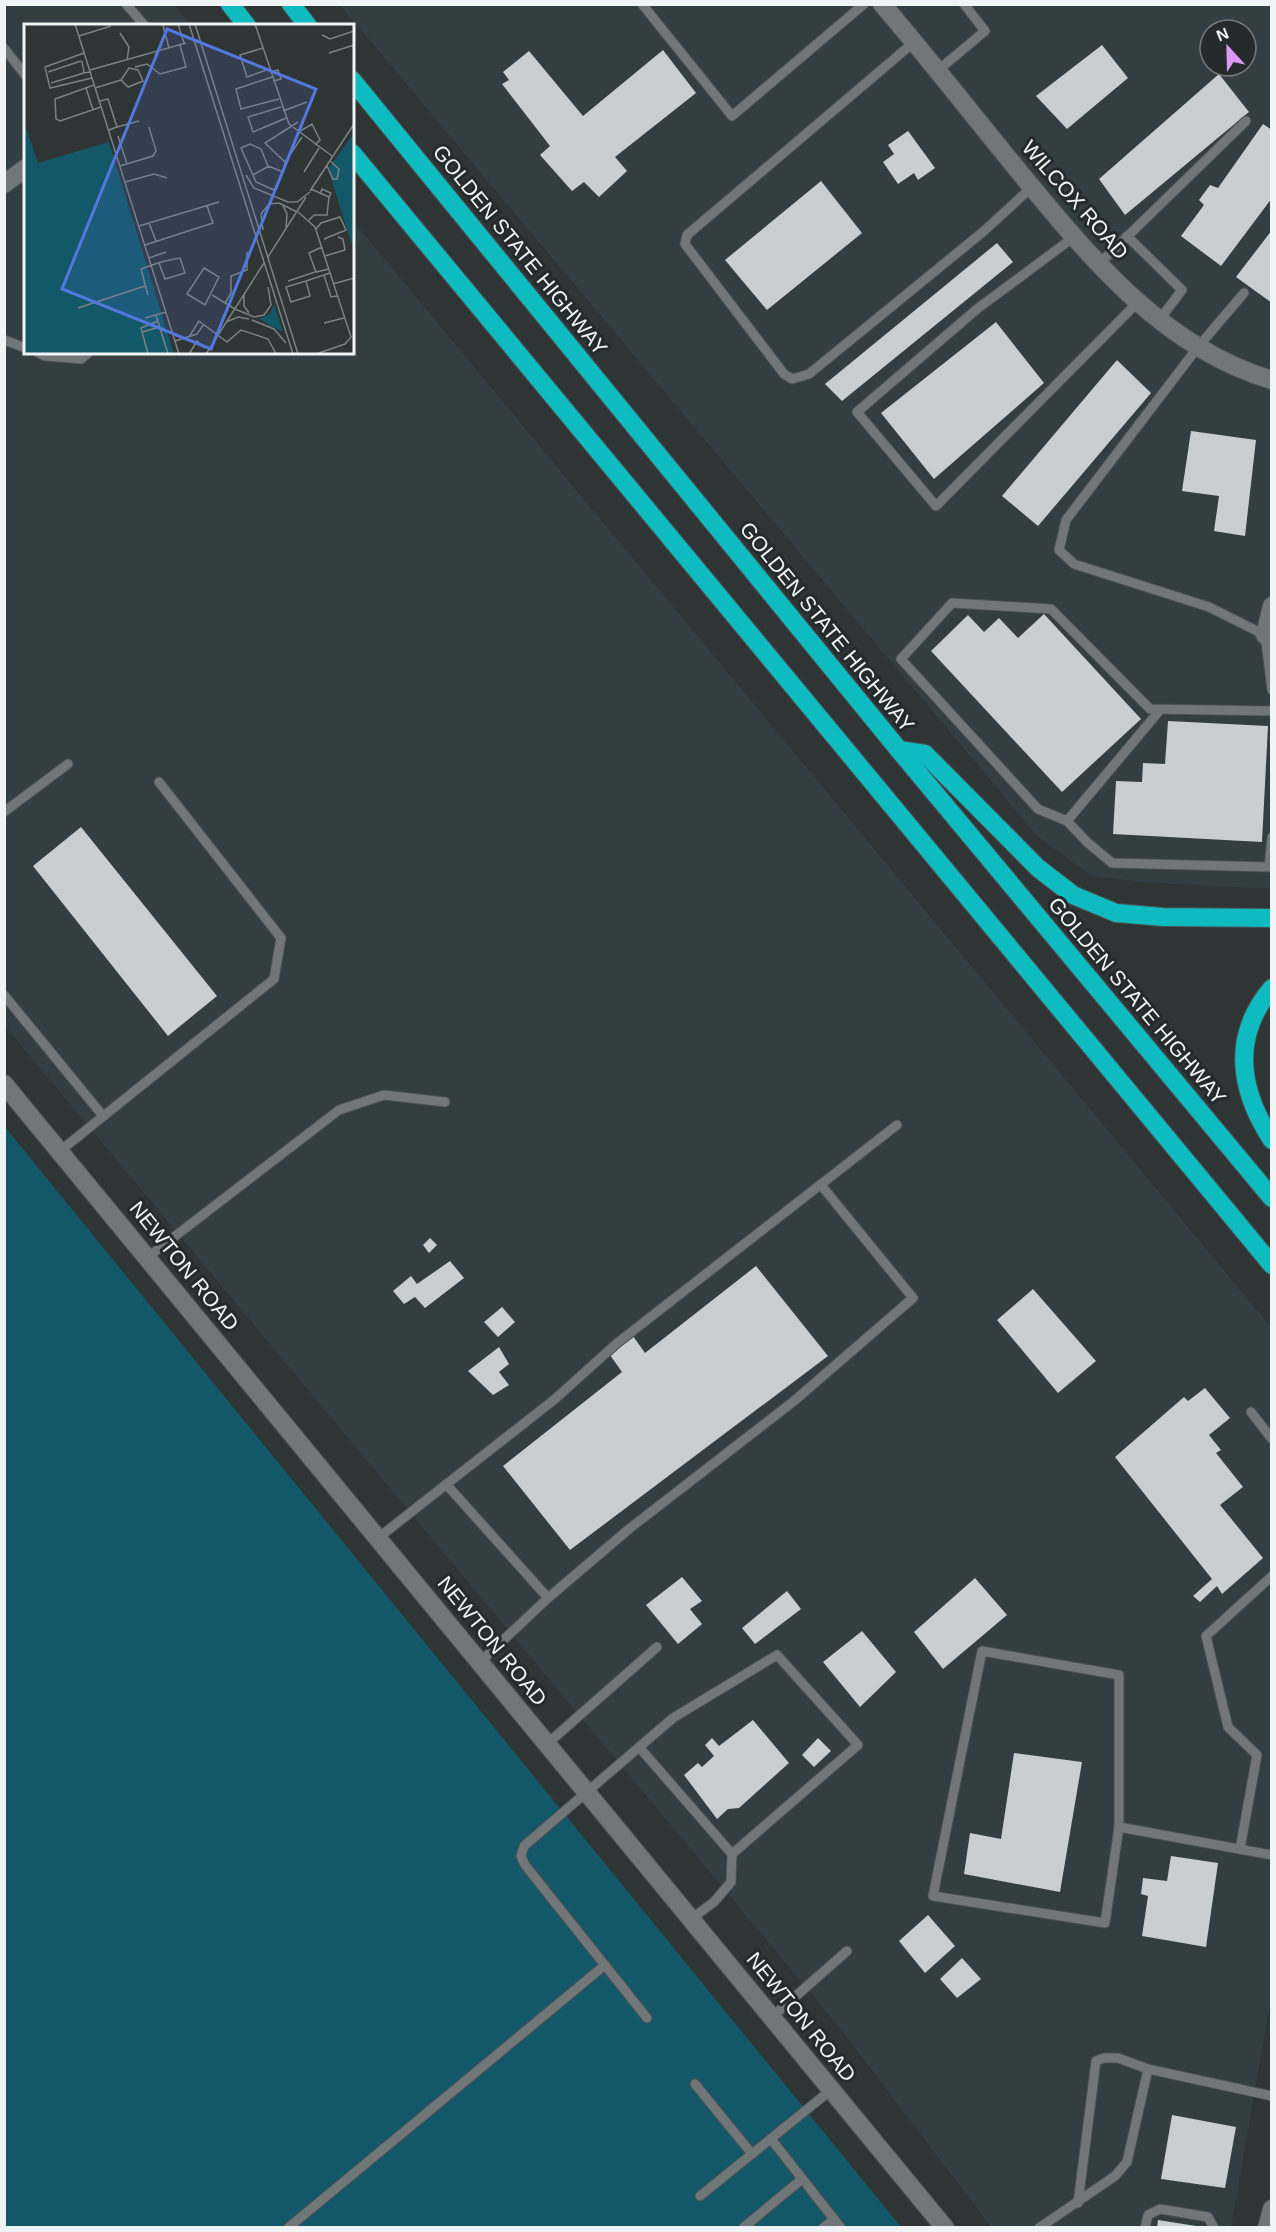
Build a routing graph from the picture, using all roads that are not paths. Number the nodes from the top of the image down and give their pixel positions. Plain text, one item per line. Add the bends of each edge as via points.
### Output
1 (126, 4) edge
2 (230, 4) edge
3 (291, 4) edge
4 (642, 4) edge
5 (864, 4) edge
6 (964, 4) edge
7 (889, 7) edge
8 (143, 24) edge
9 (245, 24) edge
10 (306, 24) edge
11 (913, 43) junction
12 (4, 48) edge
13 (936, 72) junction
14 (24, 73) edge
15 (354, 82) edge
16 (1246, 121) dead end
17 (354, 155) edge
18 (24, 169) edge
19 (4, 184) edge
20 (1032, 187) junction
21 (1127, 236) junction
22 (1074, 237) junction
23 (1099, 264) junction
24 (1244, 293) dead end
25 (1138, 302) junction
26 (1160, 319) junction
27 (4, 340) edge
28 (24, 347) edge
29 (1198, 347) junction
30 (50, 354) edge
31 (87, 354) edge
32 (1271, 379) edge
33 (1272, 606) edge
34 (1265, 635) junction
35 (1272, 690) edge
36 (1160, 710) junction
37 (1272, 711) edge
38 (899, 750) junction
39 (68, 764) dead end
40 (159, 782) dead end
41 (4, 812) edge
42 (1067, 821) junction
43 (1272, 837) edge
44 (1272, 918) edge
45 (1272, 988) edge
46 (4, 995) edge
47 (4, 1084) edge
48 (445, 1102) dead end
49 (103, 1116) junction
50 (897, 1125) dead end
51 (1272, 1140) edge
52 (60, 1151) junction
53 (821, 1185) junction
54 (1272, 1198) edge
55 (148, 1257) junction
56 (1272, 1265) edge
57 (1251, 1412) dead end
58 (1272, 1439) edge
59 (446, 1484) junction
60 (378, 1538) junction
61 (1272, 1576) edge
62 (548, 1598) junction
63 (657, 1647) dead end
64 (480, 1662) junction
65 (547, 1744) junction
66 (639, 1747) junction
67 (586, 1791) junction
68 (1119, 1827) junction
69 (1240, 1849) junction
70 (732, 1854) junction
71 (1272, 1855) edge
72 (691, 1919) junction
73 (847, 1951) dead end
74 (605, 1965) junction
75 (772, 2017) junction
76 (647, 2018) dead end
77 (1148, 2069) junction
78 (694, 2084) dead end
79 (831, 2090) junction
80 (1272, 2096) edge
81 (771, 2139) junction
82 (752, 2154) junction
83 (802, 2179) junction
84 (700, 2196) dead end
85 (1078, 2203) junction
86 (1272, 2209) edge
87 (834, 2219) junction
88 (288, 2228) edge
89 (742, 2228) edge
90 (823, 2228) edge
91 (841, 2228) edge
92 (945, 2228) edge
93 (1039, 2228) edge
94 (1145, 2228) edge
95 (1214, 2228) edge
96 (1268, 2228) edge

1 - 8 lane
2 - 9 highway
3 - 10 highway
4 - 5 lane via 732,116
6 - 13 lane via 985,31
7 - 11 street, WILCOX ROAD
11 - 13 street, WILCOX ROAD
11 - 20 lane via 687,235 684,244 784,374 792,379 809,374
12 - 14 lane
13 - 20 street, WILCOX ROAD
15 - 38 highway, GOLDEN STATE HIGHWAY
16 - 21 lane
17 - 56 highway
18 - 19 street
20 - 22 street, WILCOX ROAD
21 - 23 lane
21 - 26 lane via 1182,290
22 - 23 street, WILCOX ROAD
22 - 25 lane via 977,309 857,412 936,506
23 - 25 street, WILCOX ROAD
24 - 29 lane
25 - 26 street, WILCOX ROAD
26 - 29 street, WILCOX ROAD
27 - 28 lane
29 - 32 street, WILCOX ROAD via 1220,360
29 - 34 lane via 1066,520 1059,550 1074,564 1209,607
30 - 31 lane via 81,359
33 - 34 street
34 - 35 lane
36 - 37 lane
36 - 42 lane
36 - 42 lane via 1150,710 1051,609 951,603 901,659 1038,809
38 - 44 highway via 926,754 1038,868 1073,895 1116,913
38 - 54 highway, GOLDEN STATE HIGHWAY
39 - 41 lane
40 - 49 lane via 281,938 276,969 274,979
42 - 43 lane via 1112,863 1269,867
45 - 51 highway via 1249,1025 1243,1054 1246,1084 1256,1116
46 - 49 lane
47 - 52 street, NEWTON ROAD
48 - 55 lane via 384,1095 339,1110
49 - 52 lane
50 - 53 lane
52 - 55 street, NEWTON ROAD
53 - 59 lane via 616,1344 555,1399
53 - 62 lane via 913,1298 794,1401 629,1529
55 - 60 street, NEWTON ROAD
57 - 58 lane
59 - 60 lane
59 - 62 lane
60 - 64 street, NEWTON ROAD
61 - 69 lane via 1206,1636 1228,1727 1257,1755
62 - 64 lane
63 - 65 lane
64 - 65 street, NEWTON ROAD
65 - 67 street, NEWTON ROAD
66 - 67 lane
66 - 70 lane
66 - 70 lane via 674,1718 777,1654 858,1745
67 - 72 street, NEWTON ROAD
67 - 74 lane via 524,1846 521,1856
68 - 68 lane via 1119,1675 982,1651 933,1896 1105,1923
68 - 69 lane
69 - 71 lane
70 - 72 lane via 731,1882 714,1902
72 - 75 street, NEWTON ROAD
73 - 75 lane
74 - 76 lane
74 - 88 lane
75 - 79 street, NEWTON ROAD
77 - 80 lane
77 - 85 lane via 1127,2162 1116,2176 1095,2187
77 - 85 lane via 1118,2058 1096,2061
78 - 82 lane
79 - 81 lane
79 - 92 street, NEWTON ROAD
81 - 82 lane
81 - 83 lane
82 - 84 lane
83 - 87 lane
83 - 89 lane
85 - 93 lane
86 - 96 street
87 - 90 lane
87 - 91 lane
94 - 95 lane via 1148,2215 1160,2209 1208,2217

